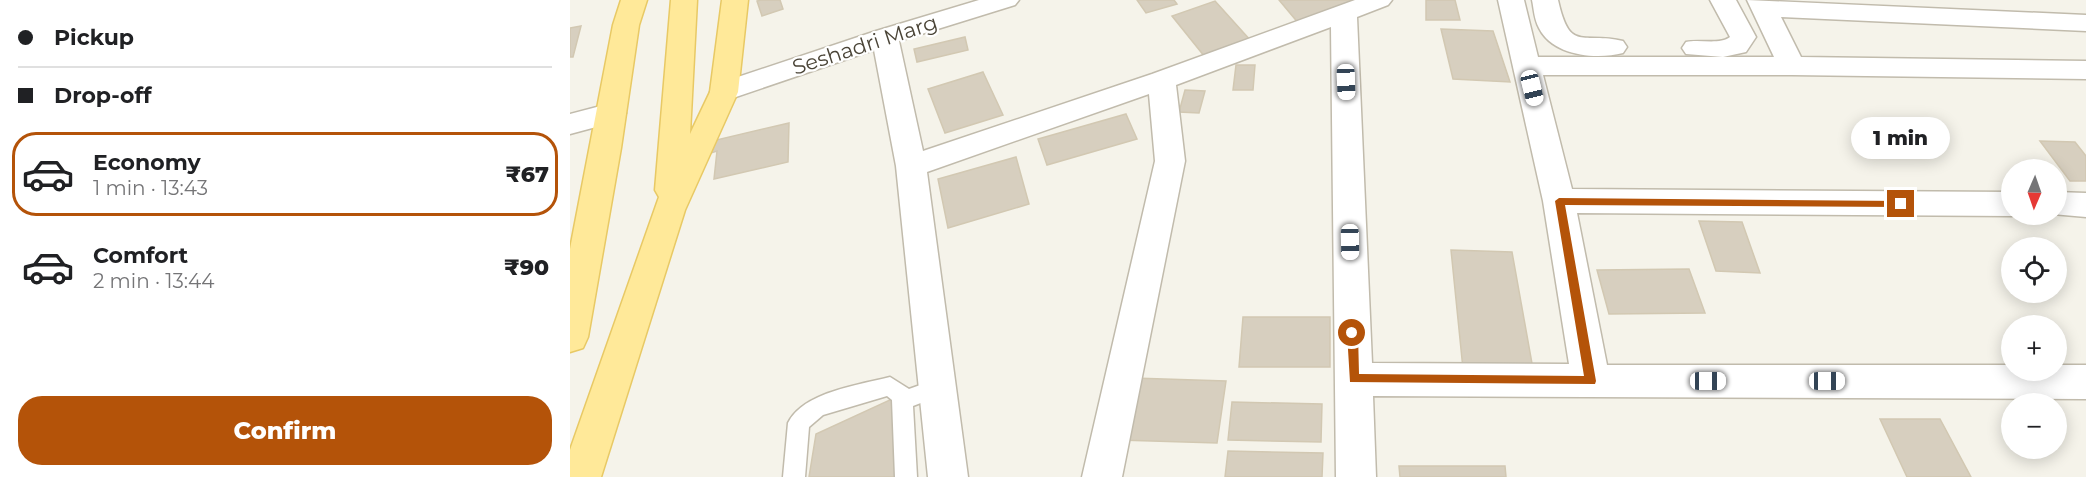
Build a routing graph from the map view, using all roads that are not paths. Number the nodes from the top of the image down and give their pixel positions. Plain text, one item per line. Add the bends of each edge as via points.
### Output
1 (634, 0) edge
2 (684, 0) edge
3 (735, 0) edge
4 (1006, 0) edge
5 (1379, 0) edge
6 (1511, 0) edge
7 (1545, 0) edge
8 (1723, 0) edge
9 (1762, 5) edge
10 (1344, 14) junction
11 (1953, 18) junction
12 (2086, 23) edge
13 (885, 37) junction
14 (1526, 66) junction
15 (1792, 66) junction
16 (1986, 68) junction
17 (2086, 70) edge
18 (1162, 80) junction
19 (724, 92) junction
20 (612, 113) junction
21 (570, 124) edge
22 (911, 166) junction
23 (1559, 201) junction
24 (2001, 204) edge
25 (2067, 204) edge
26 (2086, 205) edge
27 (669, 210) junction
28 (579, 242) edge
29 (570, 337) edge
30 (1354, 379) junction
31 (1591, 381) junction
32 (2086, 382) edge
33 (937, 388) junction
34 (902, 396) junction
35 (942, 431) junction
36 (904, 443) junction
37 (581, 477) edge
38 (794, 477) edge
39 (906, 477) edge
40 (948, 477) edge
41 (1102, 477) edge
42 (1356, 477) edge

1 - 20 main road via 626,25
2 - 27 main road
3 - 19 main road
4 - 13 street, Seshadri Marg
5 - 10 street
6 - 14 street
7 - 8 street via 1552,28 1577,46 1723,49 1737,46 1743,37
9 - 11 street
9 - 15 street
10 - 18 street
10 - 30 street
11 - 12 street
11 - 16 street
13 - 19 street, Seshadri Marg
13 - 22 street
14 - 15 street
14 - 23 street
15 - 16 street
16 - 17 street
18 - 22 street
18 - 41 street via 1170,161
19 - 27 main road
20 - 21 street
20 - 28 main road
22 - 33 street
23 - 24 street
23 - 31 street
25 - 26 street
27 - 37 main road
28 - 29 main road
30 - 31 street
30 - 42 street
31 - 32 street
33 - 34 lane via 906,399
33 - 35 street
34 - 36 lane
34 - 38 lane via 890,386 816,406 799,423
35 - 36 lane
35 - 40 street
36 - 39 lane

